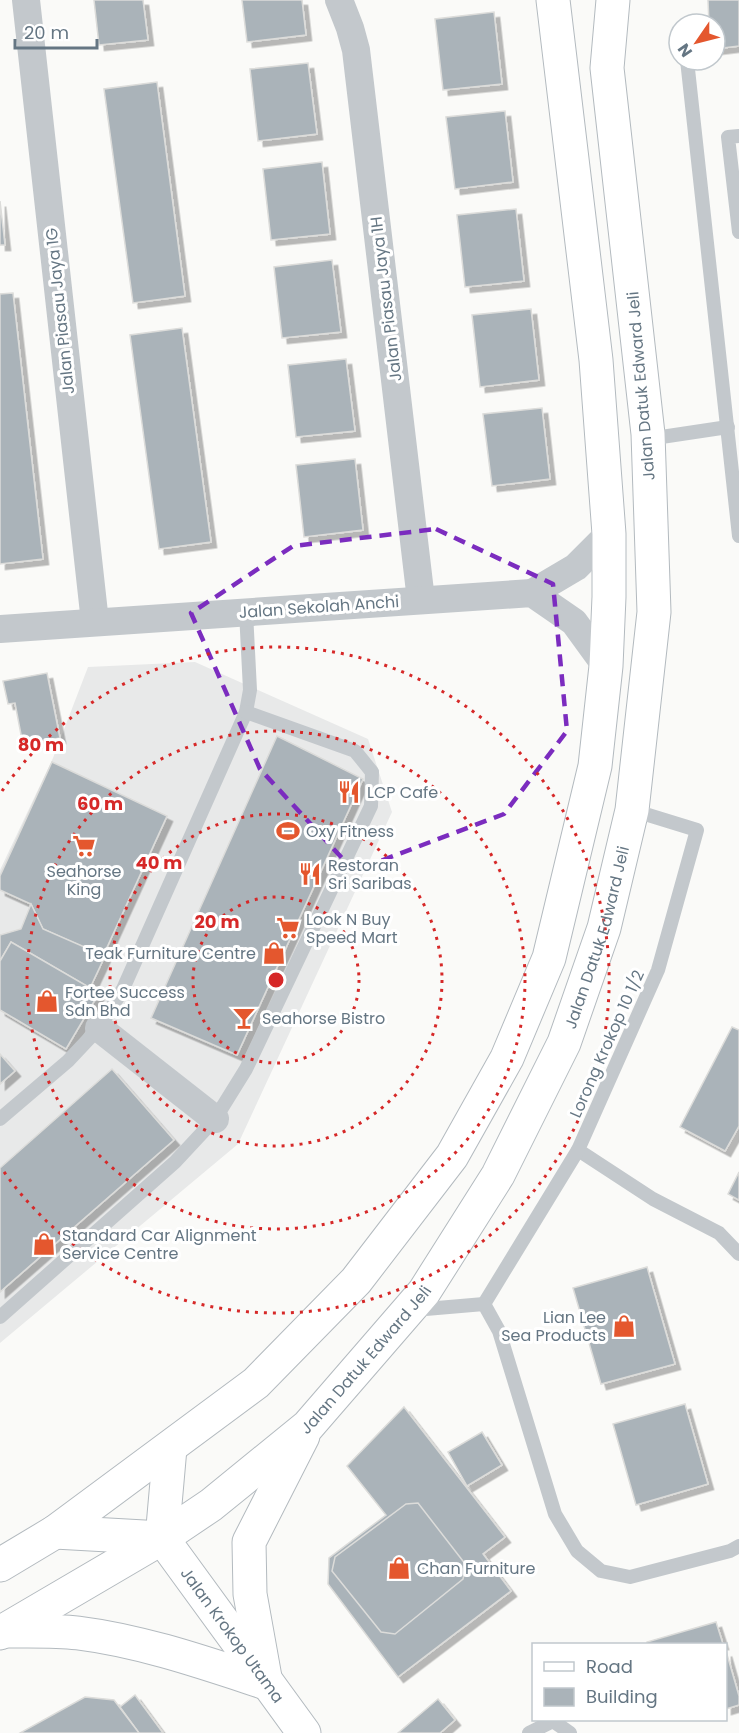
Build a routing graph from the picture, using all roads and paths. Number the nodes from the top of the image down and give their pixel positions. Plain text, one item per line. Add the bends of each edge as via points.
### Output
1 (26, 0) edge
2 (339, 0) edge
3 (553, 0) edge
4 (613, 0) edge
5 (688, 72) edge
6 (739, 136) edge
7 (739, 232) edge
8 (728, 427) junction
9 (648, 439) junction
10 (609, 534) junction
11 (739, 536) edge
12 (532, 593) junction
13 (421, 600) junction
14 (246, 612) junction
15 (95, 622) junction
16 (0, 629) edge
17 (606, 666) junction
18 (246, 712) junction
19 (632, 810) junction
20 (99, 1028) junction
21 (0, 1119) edge
22 (215, 1119) junction
23 (578, 1150) junction
24 (739, 1254) edge
25 (484, 1304) junction
26 (408, 1310) junction
27 (0, 1317) edge
28 (308, 1426) junction
29 (170, 1448) junction
30 (55, 1532) junction
31 (162, 1538) junction
32 (739, 1546) edge
33 (0, 1565) edge
34 (2, 1632) edge
35 (266, 1683) junction
36 (304, 1733) edge
37 (529, 1733) edge
38 (570, 1733) edge

1 - 15 street, Jalan Piasau Jaya 1G
2 - 13 street, Jalan Piasau Jaya 1H via 356,50
3 - 10 street via 596,360
4 - 9 street, Jalan Datuk Edward Jeli via 607,68
5 - 8 lane
6 - 7 lane via 728,137
8 - 9 lane
8 - 11 lane
9 - 19 street, Jalan Datuk Edward Jeli via 654,612
10 - 12 street via 576,567
10 - 17 street
12 - 13 street, Jalan Sekolah Anchi
12 - 17 street via 574,622
13 - 14 street, Jalan Sekolah Anchi
14 - 15 street, Jalan Sekolah Anchi
14 - 18 lane via 250,690
15 - 16 street, Jalan Sekolah Anchi
17 - 29 street via 595,766 549,958 507,1058 452,1156 348,1289 256,1383
18 - 20 lane via 123,989
18 - 22 lane via 355,751 372,772 371,806 246,1069
19 - 23 lane, Lorong Krokop 10 1/2 via 697,830 658,970
19 - 26 street, Jalan Datuk Edward Jeli via 604,928 564,1043 498,1176 424,1292
20 - 21 lane via 68,1061
20 - 22 street
22 - 27 lane via 175,1162
23 - 24 lane via 653,1199 719,1233
23 - 25 lane
25 - 26 lane
25 - 32 lane via 499,1331 555,1514 577,1551 601,1571 630,1577
26 - 28 street, Jalan Datuk Edward Jeli
28 - 31 street, Jalan Datuk Edward Jeli via 211,1505
28 - 35 street via 249,1542 250,1594
29 - 30 street
29 - 31 street
30 - 31 street
30 - 33 street
31 - 34 street, Jalan Datuk Edward Jeli
31 - 35 street, Jalan Krokop Utama
34 - 35 street via 77,1633 190,1658
35 - 36 street, Jalan Krokop Utama
37 - 38 lane via 553,1721

